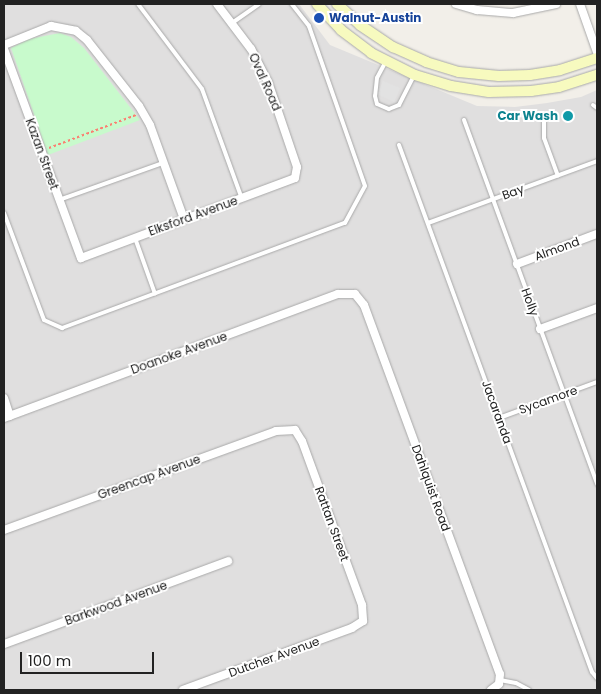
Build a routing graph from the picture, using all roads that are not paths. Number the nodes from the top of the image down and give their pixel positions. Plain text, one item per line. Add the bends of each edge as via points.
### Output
1 (138, 4) edge
2 (218, 4) edge
3 (259, 4) edge
4 (292, 4) edge
5 (317, 4) edge
6 (337, 4) edge
7 (456, 4) edge
8 (556, 4) edge
9 (580, 4) edge
10 (232, 23) junction
11 (4, 45) edge
12 (4, 49) edge
13 (597, 52) edge
14 (597, 58) edge
15 (386, 61) junction
16 (414, 75) junction
17 (597, 75) edge
18 (593, 105) dead end
19 (597, 108) edge
20 (464, 120) dead end
21 (544, 120) dead end
22 (399, 145) dead end
23 (597, 161) edge
24 (164, 162) junction
25 (297, 168) joint
26 (558, 176) junction
27 (242, 199) junction
28 (59, 200) junction
29 (492, 200) junction
30 (4, 212) edge
31 (184, 219) junction
32 (428, 223) junction
33 (597, 234) edge
34 (135, 238) junction
35 (81, 258) joint
36 (517, 264) junction
37 (155, 294) junction
38 (355, 294) joint
39 (597, 308) edge
40 (540, 329) junction
41 (597, 382) edge
42 (564, 394) junction
43 (4, 398) edge
44 (7, 417) edge
45 (499, 418) junction
46 (295, 430) joint
47 (597, 484) edge
48 (4, 530) edge
49 (228, 561) dead end
50 (363, 621) joint
51 (4, 644) edge
52 (597, 678) edge
53 (499, 682) junction
54 (183, 690) edge
55 (492, 690) edge
56 (529, 690) edge

1 - 27 lane via 202,89
2 - 10 street, Oval Road
3 - 10 lane
4 - 37 lane via 310,26 365,186 345,223
5 - 15 main road via 342,30
6 - 14 main road via 368,31 393,47 459,72 530,75 560,70
7 - 8 street via 477,10 513,13
9 - 13 street
10 - 25 street, Oval Road via 251,49 268,82
11 - 24 street via 51,26 76,30 143,112
12 - 28 street, Kazan Street
15 - 16 main road
15 - 16 lane via 376,78 374,96 377,104 389,109 399,105
16 - 17 main road via 460,88 498,92 545,90
18 - 19 lane
20 - 29 lane, Holly
21 - 26 lane via 544,138
22 - 32 lane, Jacaranda
23 - 26 lane, Bay
24 - 28 lane
24 - 31 street
25 - 27 street, Elksford Avenue via 295,178
26 - 29 lane, Bay
27 - 31 street, Elksford Avenue
28 - 35 street, Kazan Street
29 - 32 lane, Bay
29 - 36 lane, Holly
30 - 37 lane via 44,320 62,328
31 - 34 street, Elksford Avenue
32 - 45 lane, Jacaranda
33 - 36 street, Almond
34 - 35 street, Elksford Avenue
34 - 37 lane
36 - 40 lane, Holly
38 - 44 street, Doanoke Avenue via 338,294
38 - 53 street, Dahlquist Road via 364,305 500,674
39 - 40 street
40 - 42 lane, Holly
41 - 42 lane, Sycamore
42 - 45 lane, Sycamore
42 - 47 lane, Holly
43 - 44 street
45 - 52 lane, Jacaranda via 592,672
46 - 48 street, Greencap Avenue via 276,431
46 - 50 street, Rattan Street via 302,441 362,605
49 - 51 street, Barkwood Avenue
50 - 54 street, Dutcher Avenue via 352,628
53 - 55 street
53 - 56 lane via 516,682

